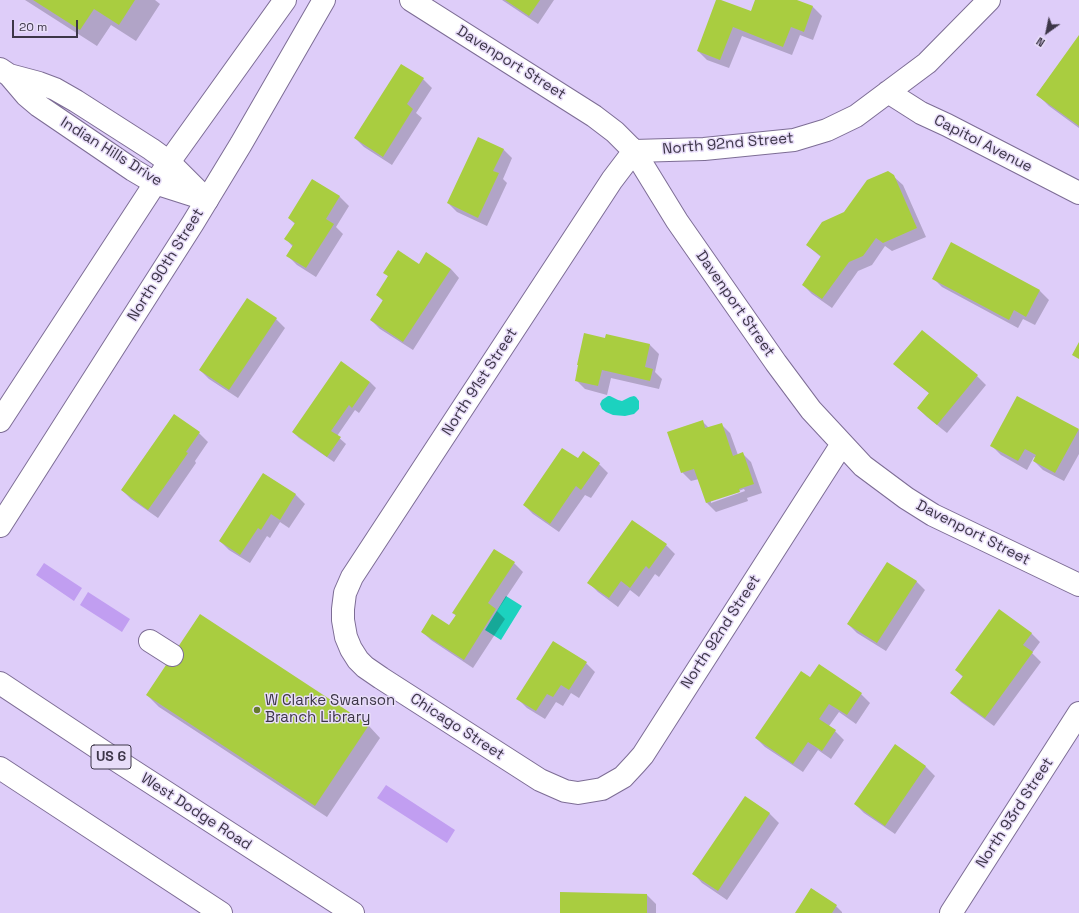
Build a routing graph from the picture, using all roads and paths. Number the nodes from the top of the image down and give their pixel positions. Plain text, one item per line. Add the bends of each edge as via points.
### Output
1 (285, 0) edge
2 (324, 0) edge
3 (411, 0) edge
4 (989, 0) edge
5 (3, 78) edge
6 (888, 92) junction
7 (634, 151) junction
8 (169, 162) junction
9 (155, 183) junction
10 (1079, 193) edge
11 (207, 200) junction
12 (0, 421) edge
13 (842, 444) junction
14 (0, 526) edge
15 (1079, 585) edge
16 (343, 620) joint
17 (150, 641) dead end
18 (172, 655) dead end
19 (0, 683) edge
20 (1079, 713) edge
21 (0, 768) edge
22 (578, 793) joint
23 (221, 913) edge
24 (353, 913) edge
25 (950, 913) edge

1 - 8 main road
2 - 11 main road, North 90th Street
3 - 7 main road, Davenport Street via 594,116
4 - 6 main road, North 92nd Street via 927,63
5 - 8 main road, Indian Hills Drive via 39,83 62,93
5 - 9 main road, Indian Hills Drive via 46,112
6 - 7 main road, North 92nd Street via 856,116 827,130 794,140 704,149
6 - 10 main road, Capitol Avenue via 921,113
7 - 13 main road, Davenport Street via 677,220 776,364 810,410
7 - 16 main road, North 91st Street via 612,180 356,571 345,593
8 - 9 main road
8 - 11 main road, Indian Hills Drive
9 - 11 main road, Indian Hills Drive
9 - 12 main road
11 - 14 main road, North 90th Street
13 - 15 main road, Davenport Street via 863,466 933,515
13 - 22 main road, North 92nd Street via 636,763 612,784 602,789
16 - 22 main road, Chicago Street via 351,649 365,667 540,780 565,791
17 - 18 main road
19 - 24 main road, West Dodge Road / US 6
20 - 25 main road, North 93rd Street
21 - 23 main road

